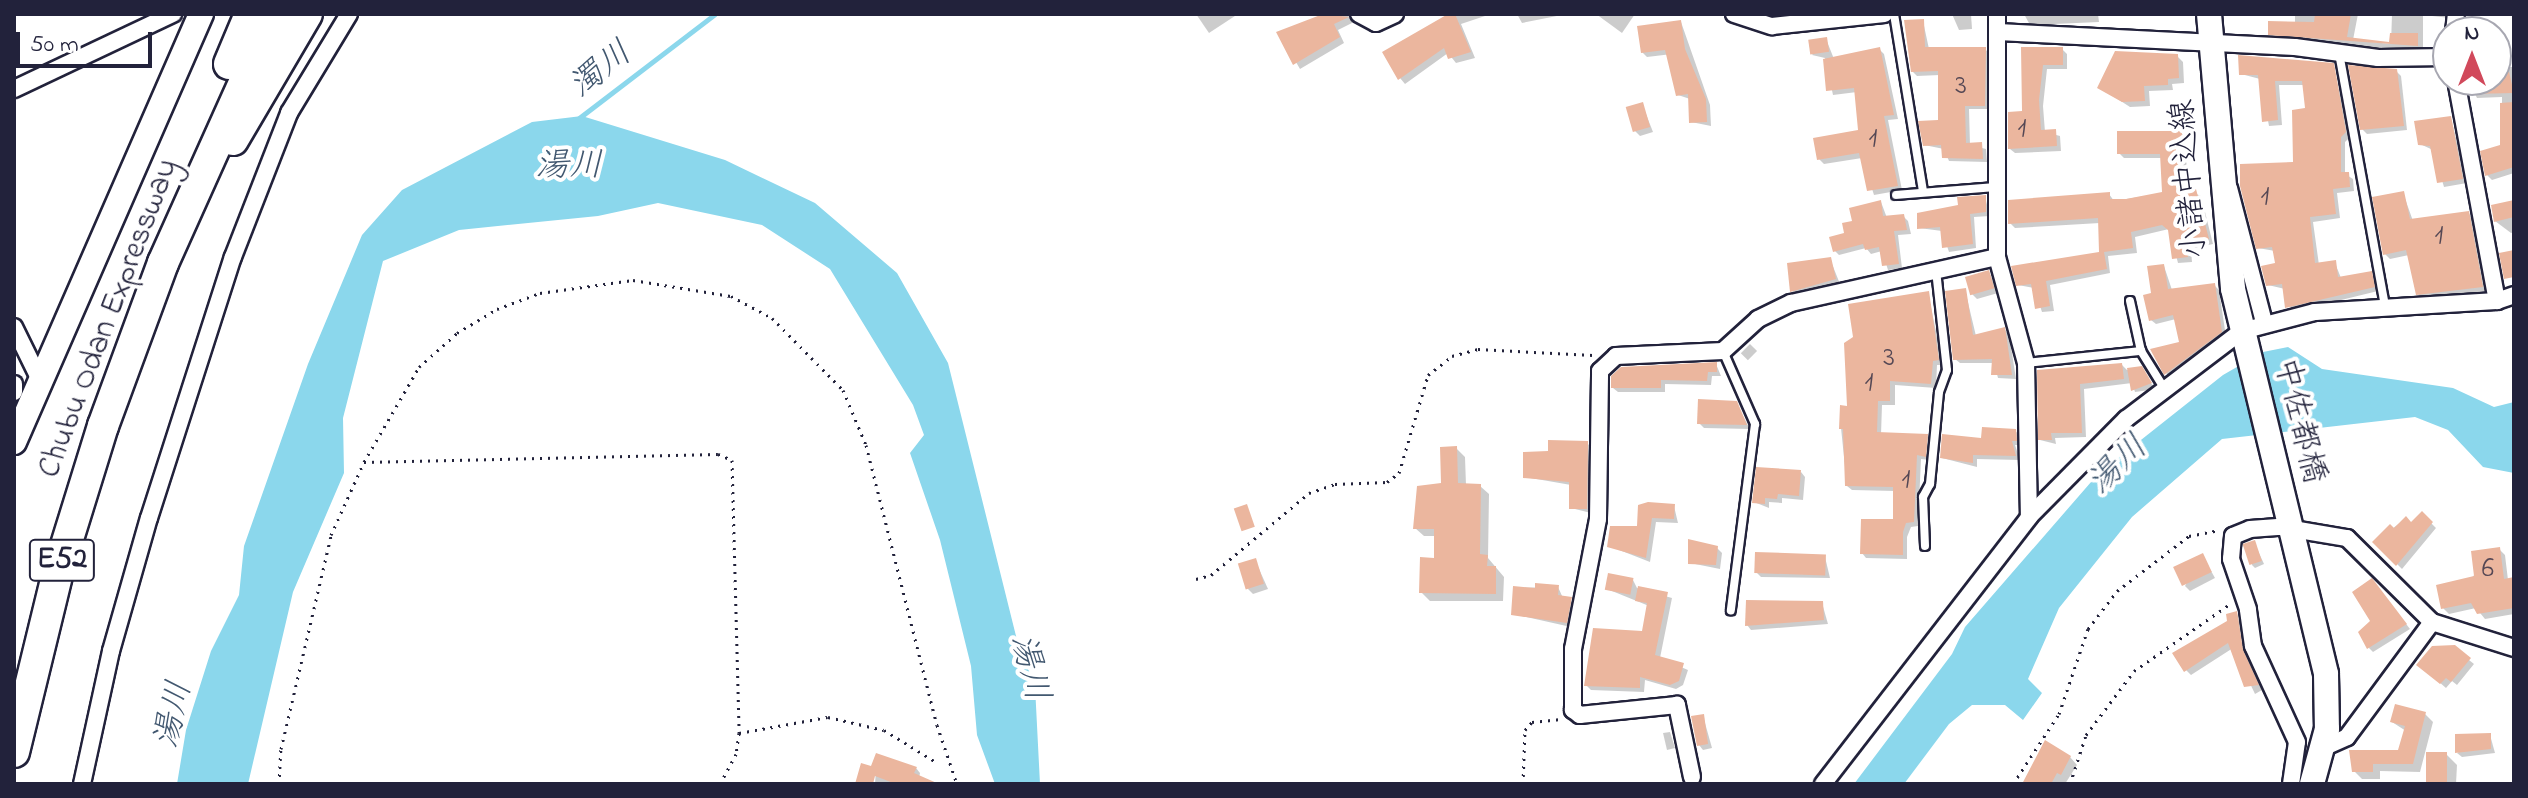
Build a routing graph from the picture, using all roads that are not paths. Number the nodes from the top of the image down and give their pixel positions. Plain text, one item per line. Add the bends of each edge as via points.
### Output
1 (173, 14) edge
2 (201, 14) edge
3 (250, 14) edge
4 (275, 14) edge
5 (349, 14) edge
6 (1359, 14) edge
7 (1395, 14) edge
8 (1734, 14) edge
9 (1884, 14) edge
10 (1894, 14) edge
11 (1997, 14) edge
12 (2209, 14) edge
13 (308, 20) edge
14 (1998, 32) junction
15 (329, 40) junction
16 (2212, 43) junction
17 (2339, 53) junction
18 (2432, 56) edge
19 (14, 89) edge
20 (2459, 96) edge
21 (1995, 187) junction
22 (1923, 192) junction
23 (1896, 195) dead end
24 (1997, 257) junction
25 (163, 263) junction
26 (1936, 271) junction
27 (2514, 295) edge
28 (2130, 301) dead end
29 (2497, 301) junction
30 (2385, 305) junction
31 (14, 327) edge
32 (2250, 330) junction
33 (1723, 351) junction
34 (2141, 351) junction
35 (2026, 363) junction
36 (123, 372) junction
37 (41, 382) junction
38 (14, 384) edge
39 (2164, 388) junction
40 (14, 392) edge
41 (14, 442) edge
42 (2029, 517) junction
43 (2290, 524) junction
44 (1925, 546) dead end
45 (1731, 610) dead end
46 (2432, 622) junction
47 (2514, 648) edge
48 (2325, 747) junction
49 (14, 752) edge
50 (1692, 777) dead end
51 (82, 784) edge
52 (1823, 784) edge
53 (2291, 784) edge
54 (2313, 784) edge

1 - 19 street
2 - 37 main road
3 - 36 highway via 150,259
4 - 25 highway, Chubu Odan Expressway / E52
5 - 15 street
6 - 7 street via 1376,23
8 - 9 street via 1772,26
10 - 22 lane
11 - 14 street
12 - 16 main road, 小諸中込線
13 - 15 street
13 - 25 highway
14 - 16 street
14 - 21 street
15 - 51 street via 289,113 214,311 111,651
16 - 17 street
16 - 32 main road, 小諸中込線 via 2221,177
17 - 18 street
17 - 30 lane
20 - 29 street
21 - 22 lane
21 - 24 street
22 - 23 lane
24 - 26 street
24 - 35 street
25 - 36 highway, Chubu Odan Expressway / E52
26 - 33 street via 1791,303 1758,319
26 - 44 lane via 1947,370 1939,392 1930,484 1923,497
27 - 29 street
28 - 34 lane
29 - 30 street
30 - 32 street
31 - 37 street
32 - 39 street
32 - 43 main road, 中佐都橋
33 - 45 lane via 1755,424
33 - 50 street via 1616,356 1599,380 1598,519 1573,649 1575,714 1677,705
34 - 35 lane
34 - 39 lane
35 - 42 street
36 - 49 highway, Chubu Odan Expressway / E52 via 59,568
37 - 41 main road
38 - 40 street
39 - 42 street via 2091,450
42 - 52 street
43 - 46 street via 2347,538
43 - 48 main road via 2326,674
43 - 53 street via 2250,529 2233,536 2229,545 2253,646 2297,742
46 - 47 street
46 - 48 street via 2347,737
48 - 54 main road

